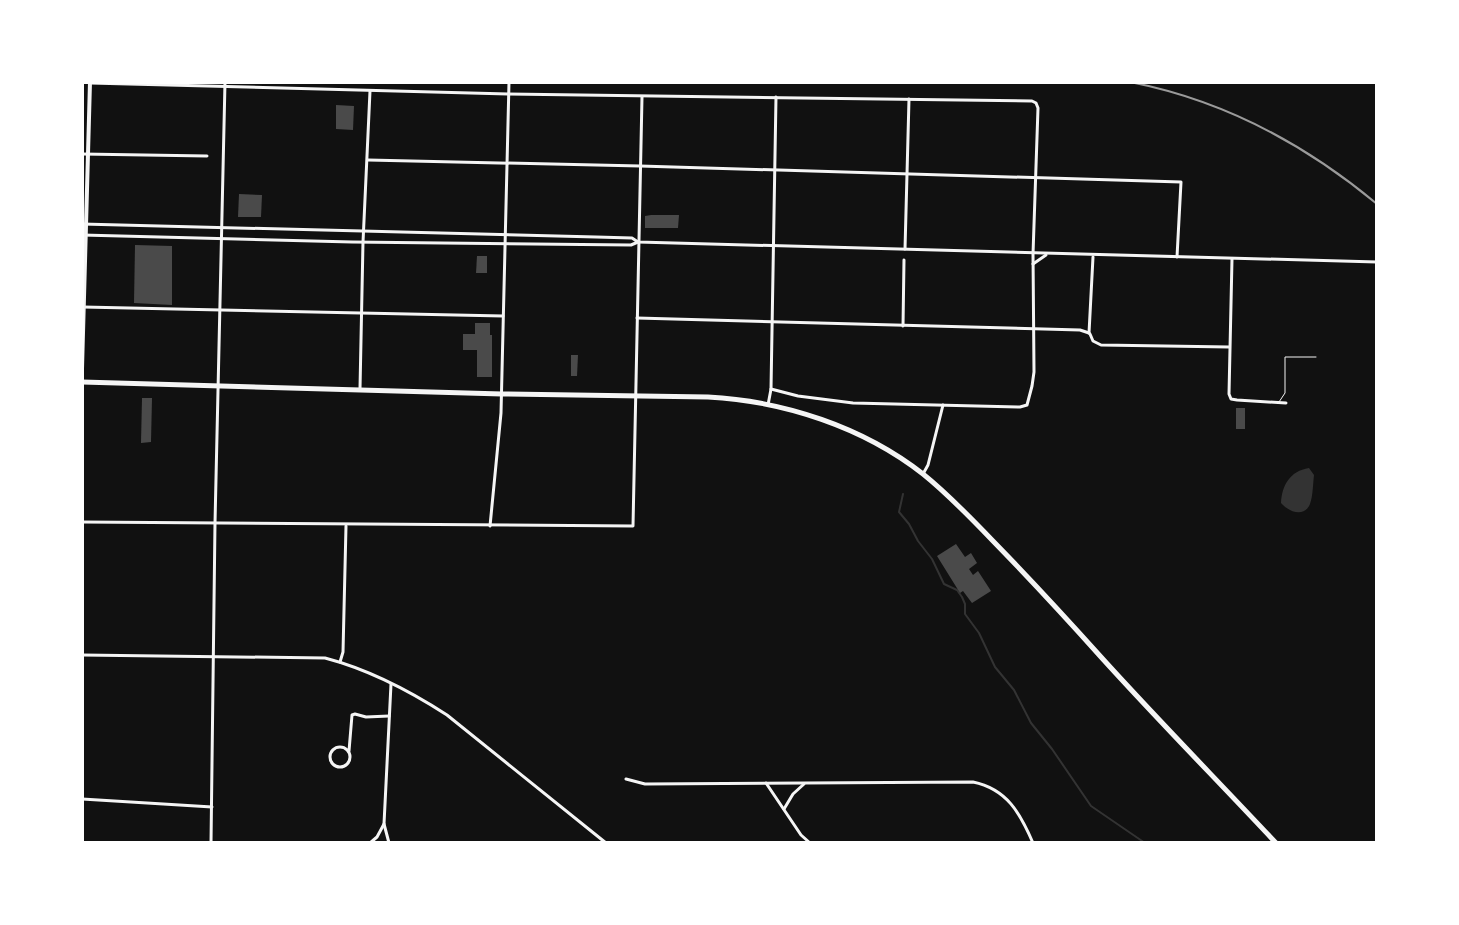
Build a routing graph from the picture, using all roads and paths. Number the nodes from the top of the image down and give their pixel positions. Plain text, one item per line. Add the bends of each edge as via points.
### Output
1 (225, 82) edge
2 (509, 82) edge
3 (82, 83) edge
4 (90, 83) edge
5 (370, 91) junction
6 (508, 94) junction
7 (642, 96) junction
8 (776, 97) junction
9 (909, 99) junction
10 (85, 154) edge
11 (207, 156) dead end
12 (368, 160) junction
13 (506, 164) junction
14 (640, 166) junction
15 (775, 171) junction
16 (907, 173) junction
17 (1035, 176) junction
18 (84, 224) edge
19 (222, 228) junction
20 (364, 232) junction
21 (84, 235) edge
22 (504, 235) junction
23 (222, 239) junction
24 (363, 242) junction
25 (638, 242) junction
26 (504, 244) junction
27 (773, 247) junction
28 (905, 249) junction
29 (1033, 254) junction
30 (1048, 254) junction
31 (1093, 255) junction
32 (1177, 257) junction
33 (1232, 259) junction
34 (904, 260) dead end
35 (1377, 262) edge
36 (1033, 264) junction
37 (83, 307) edge
38 (220, 309) junction
39 (362, 313) junction
40 (503, 316) junction
41 (637, 318) junction
42 (771, 322) junction
43 (903, 326) junction
44 (1033, 328) junction
45 (1089, 333) junction
46 (1229, 347) junction
47 (1316, 357) dead end
48 (82, 369) edge
49 (82, 382) edge
50 (219, 386) junction
51 (360, 389) junction
52 (771, 389) junction
53 (502, 394) junction
54 (636, 396) junction
55 (1278, 402) junction
56 (1286, 403) dead end
57 (768, 405) junction
58 (943, 405) junction
59 (923, 474) junction
60 (82, 522) edge
61 (215, 523) junction
62 (346, 525) junction
63 (490, 526) junction
64 (82, 655) edge
65 (214, 656) junction
66 (340, 662) junction
67 (391, 684) junction
68 (389, 716) junction
69 (349, 751) junction
70 (626, 779) dead end
71 (807, 782) junction
72 (766, 783) junction
73 (82, 799) edge
74 (212, 807) junction
75 (784, 809) junction
76 (384, 824) junction
77 (389, 841) edge
78 (211, 843) edge
79 (370, 843) edge
80 (606, 843) edge
81 (810, 843) edge
82 (1033, 843) edge
83 (1276, 843) edge

1 - 19 street
2 - 6 street
3 - 4 main road
4 - 5 street
4 - 10 main road
5 - 6 street
5 - 12 street
6 - 7 street
6 - 13 street
7 - 8 street
7 - 14 street
8 - 9 street
8 - 15 street
9 - 16 street
9 - 17 street via 1036,103
10 - 11 street
10 - 18 main road
12 - 13 street
12 - 20 street
13 - 14 street
13 - 22 street
14 - 15 street
14 - 25 street
15 - 16 street
15 - 27 street
16 - 17 street
16 - 28 street
17 - 29 street
17 - 32 street via 1181,182
18 - 19 street
18 - 21 main road
19 - 20 street
19 - 23 street
20 - 22 street
20 - 24 street
21 - 23 street
21 - 37 main road
22 - 25 street
22 - 26 street
23 - 24 street
23 - 38 street
24 - 26 street
24 - 39 street
25 - 26 street
25 - 27 street
25 - 41 street
26 - 40 street
27 - 28 street
27 - 42 street
28 - 29 street
29 - 30 street
29 - 36 street
30 - 31 street
30 - 36 street
31 - 32 street
31 - 45 street
32 - 33 street
33 - 35 street
33 - 46 street
34 - 43 street
36 - 44 street
37 - 38 street
37 - 48 main road
38 - 39 street
38 - 50 street
39 - 40 street
39 - 51 street
40 - 53 street
41 - 42 street
41 - 54 street
42 - 43 street
42 - 52 street
43 - 44 street
44 - 45 street
44 - 58 street via 1034,372 1027,405
45 - 46 street via 1101,345
46 - 55 street via 1231,399
47 - 55 lane via 1285,357 1285,393
49 - 50 main road
50 - 51 main road
50 - 61 street
51 - 53 main road
52 - 57 street
52 - 58 street via 850,403
53 - 54 main road
53 - 63 street
54 - 57 main road
54 - 63 street via 633,526
55 - 56 street
57 - 59 main road via 849,431
58 - 59 street
59 - 83 main road via 1020,568
60 - 61 street
61 - 62 street
61 - 65 street
62 - 63 street
62 - 66 street
64 - 65 street
65 - 66 street
65 - 74 street
66 - 67 street
67 - 68 street
67 - 80 street via 447,715
68 - 69 street via 352,715
68 - 76 street
69 - 69 street via 346,766 332,763 333,750
70 - 72 street via 645,784
71 - 72 street
71 - 75 street
71 - 82 street via 988,785 1012,805
72 - 75 street
73 - 74 street
74 - 78 street
75 - 81 street
76 - 77 street
76 - 79 street

